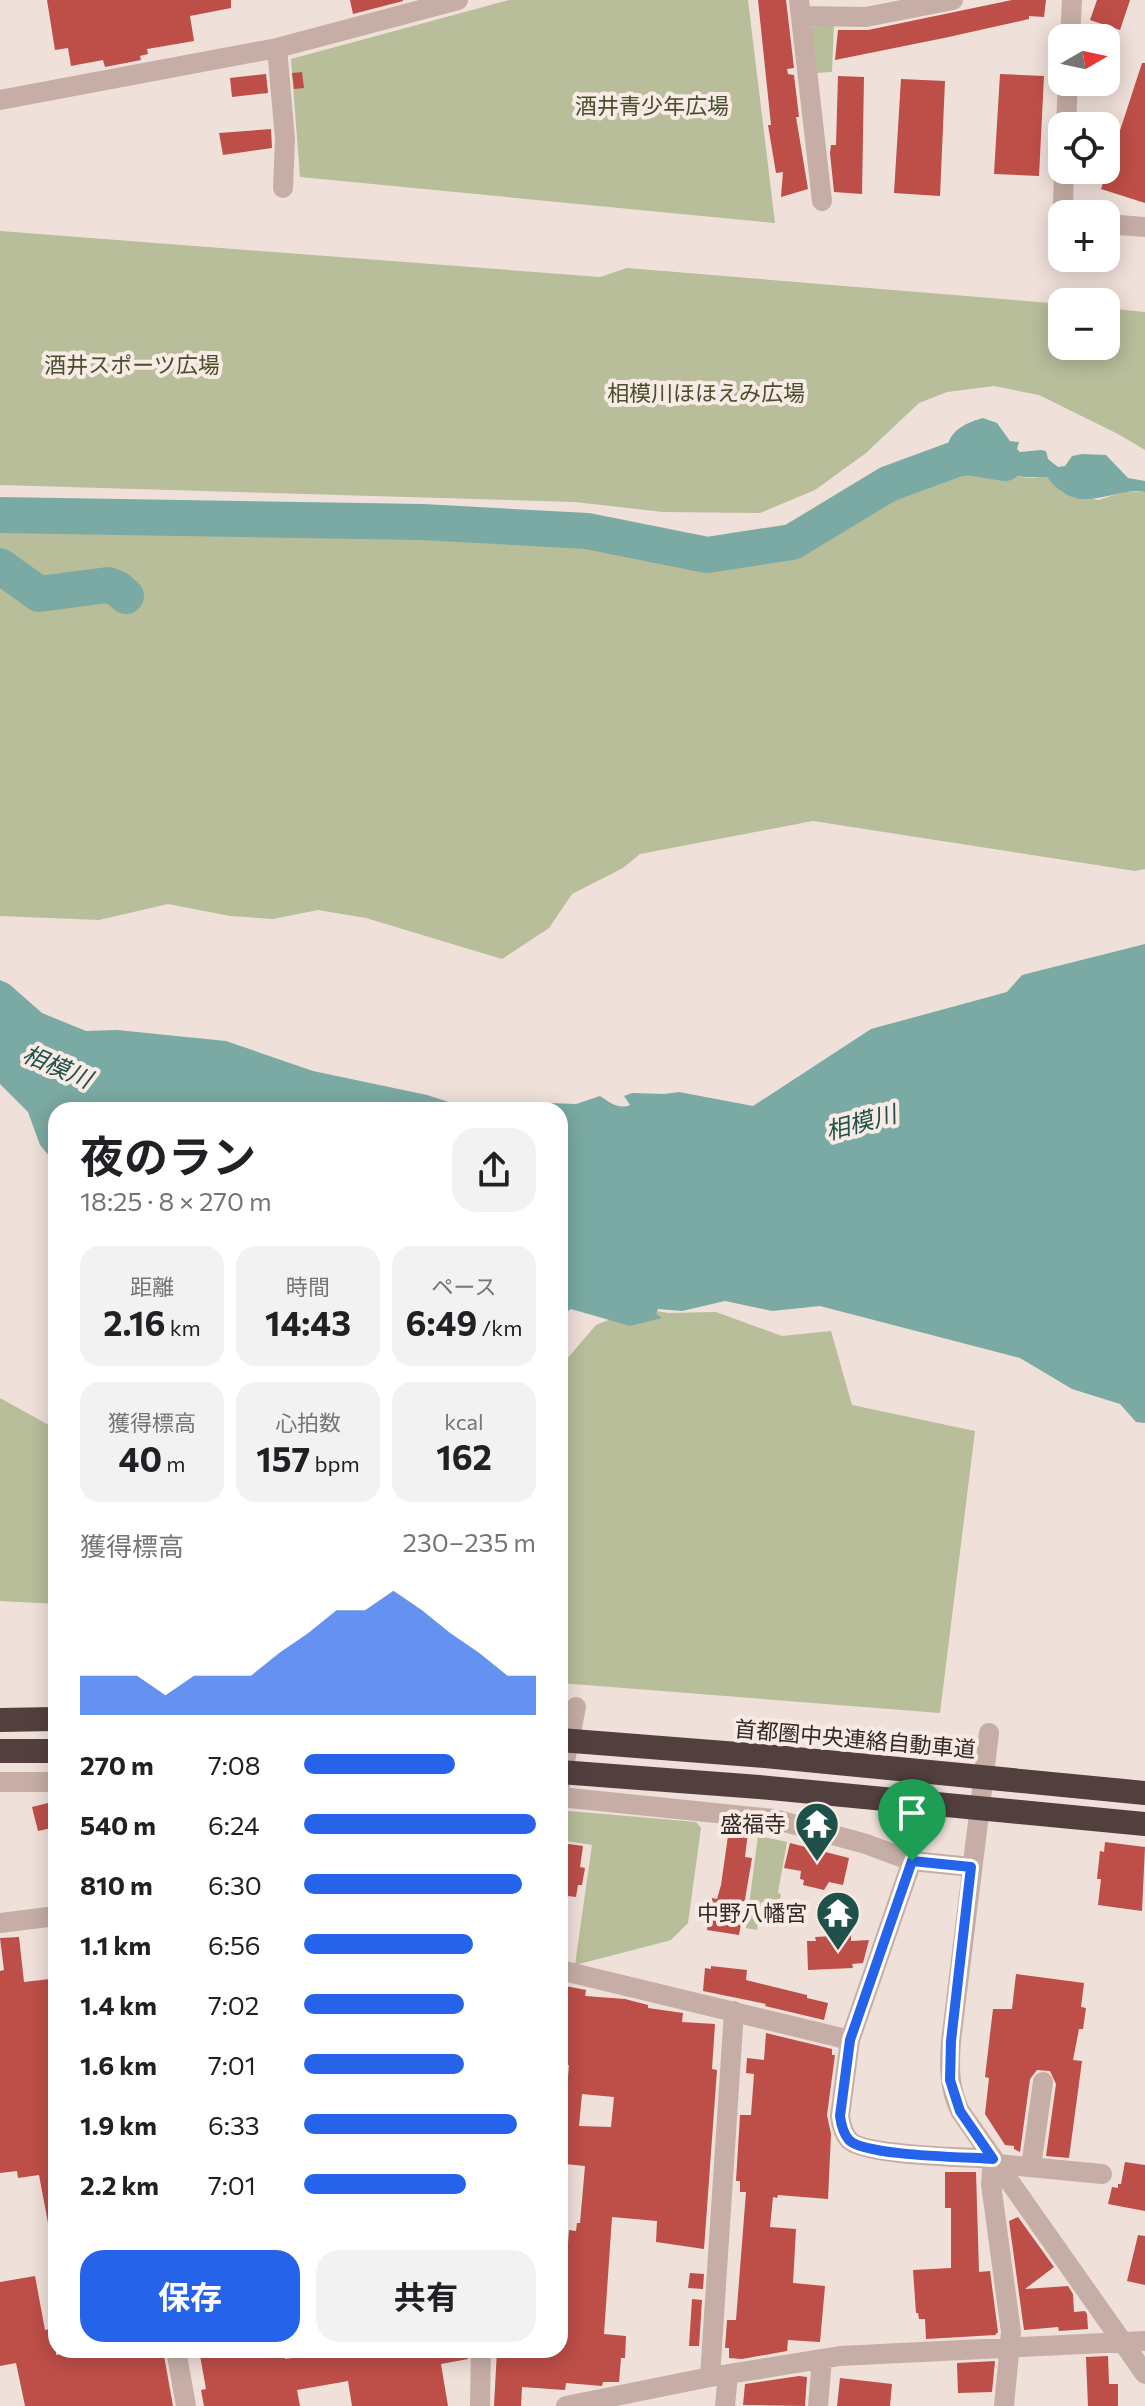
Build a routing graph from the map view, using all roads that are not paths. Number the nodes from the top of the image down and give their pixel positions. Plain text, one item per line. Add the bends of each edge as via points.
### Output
1 (458, 0) edge
2 (953, 0) edge
3 (1072, 0) edge
4 (921, 3) edge
5 (800, 8) edge
6 (1071, 24) edge
7 (277, 48) junction
8 (0, 100) edge
9 (283, 188) dead end
10 (822, 201) dead end
11 (1120, 225) edge
12 (1145, 227) edge
13 (576, 1707) dead end
14 (48, 1719) edge
15 (0, 1720) edge
16 (989, 1733) dead end
17 (568, 1741) edge
18 (568, 1746) edge
19 (0, 1751) edge
20 (48, 1751) edge
21 (568, 1773) edge
22 (0, 1782) edge
23 (48, 1782) edge
24 (1145, 1793) edge
25 (568, 1798) edge
26 (1145, 1824) edge
27 (912, 1861) junction
28 (971, 1867) junction
29 (48, 1917) edge
30 (0, 1923) edge
31 (568, 1972) edge
32 (734, 2011) junction
33 (850, 2040) junction
34 (1043, 2082) dead end
35 (995, 2161) junction
36 (1031, 2167) junction
37 (1102, 2174) dead end
38 (1121, 2340) junction
39 (1145, 2341) edge
40 (1011, 2347) junction
41 (177, 2358) edge
42 (481, 2358) edge
43 (822, 2359) junction
44 (1145, 2374) edge
45 (719, 2376) junction
46 (186, 2406) edge
47 (480, 2406) edge
48 (566, 2406) edge
49 (725, 2406) edge
50 (818, 2406) edge
51 (1004, 2406) edge

1 - 7 street
2 - 4 street
3 - 6 street
4 - 5 street via 866,17
5 - 10 street
7 - 8 street
7 - 9 street via 285,139
11 - 12 street
13 - 18 street
14 - 15 highway
16 - 28 street
17 - 24 highway, 首都圏中央連絡自動車道, bridge
19 - 20 highway
21 - 26 highway, bridge
22 - 23 street
25 - 27 street via 774,1819
27 - 28 street
27 - 33 street
28 - 35 street via 950,2080 960,2111
29 - 30 street
31 - 32 street
32 - 33 street
32 - 45 street
33 - 35 street via 840,2116 848,2139 860,2147
34 - 36 street
35 - 36 street
35 - 38 street
35 - 40 street via 991,2184
36 - 37 street
38 - 39 street
38 - 40 street
38 - 44 street
40 - 43 street
40 - 51 street
41 - 46 street
42 - 47 street
43 - 45 street
43 - 50 street
45 - 48 street
45 - 49 street

